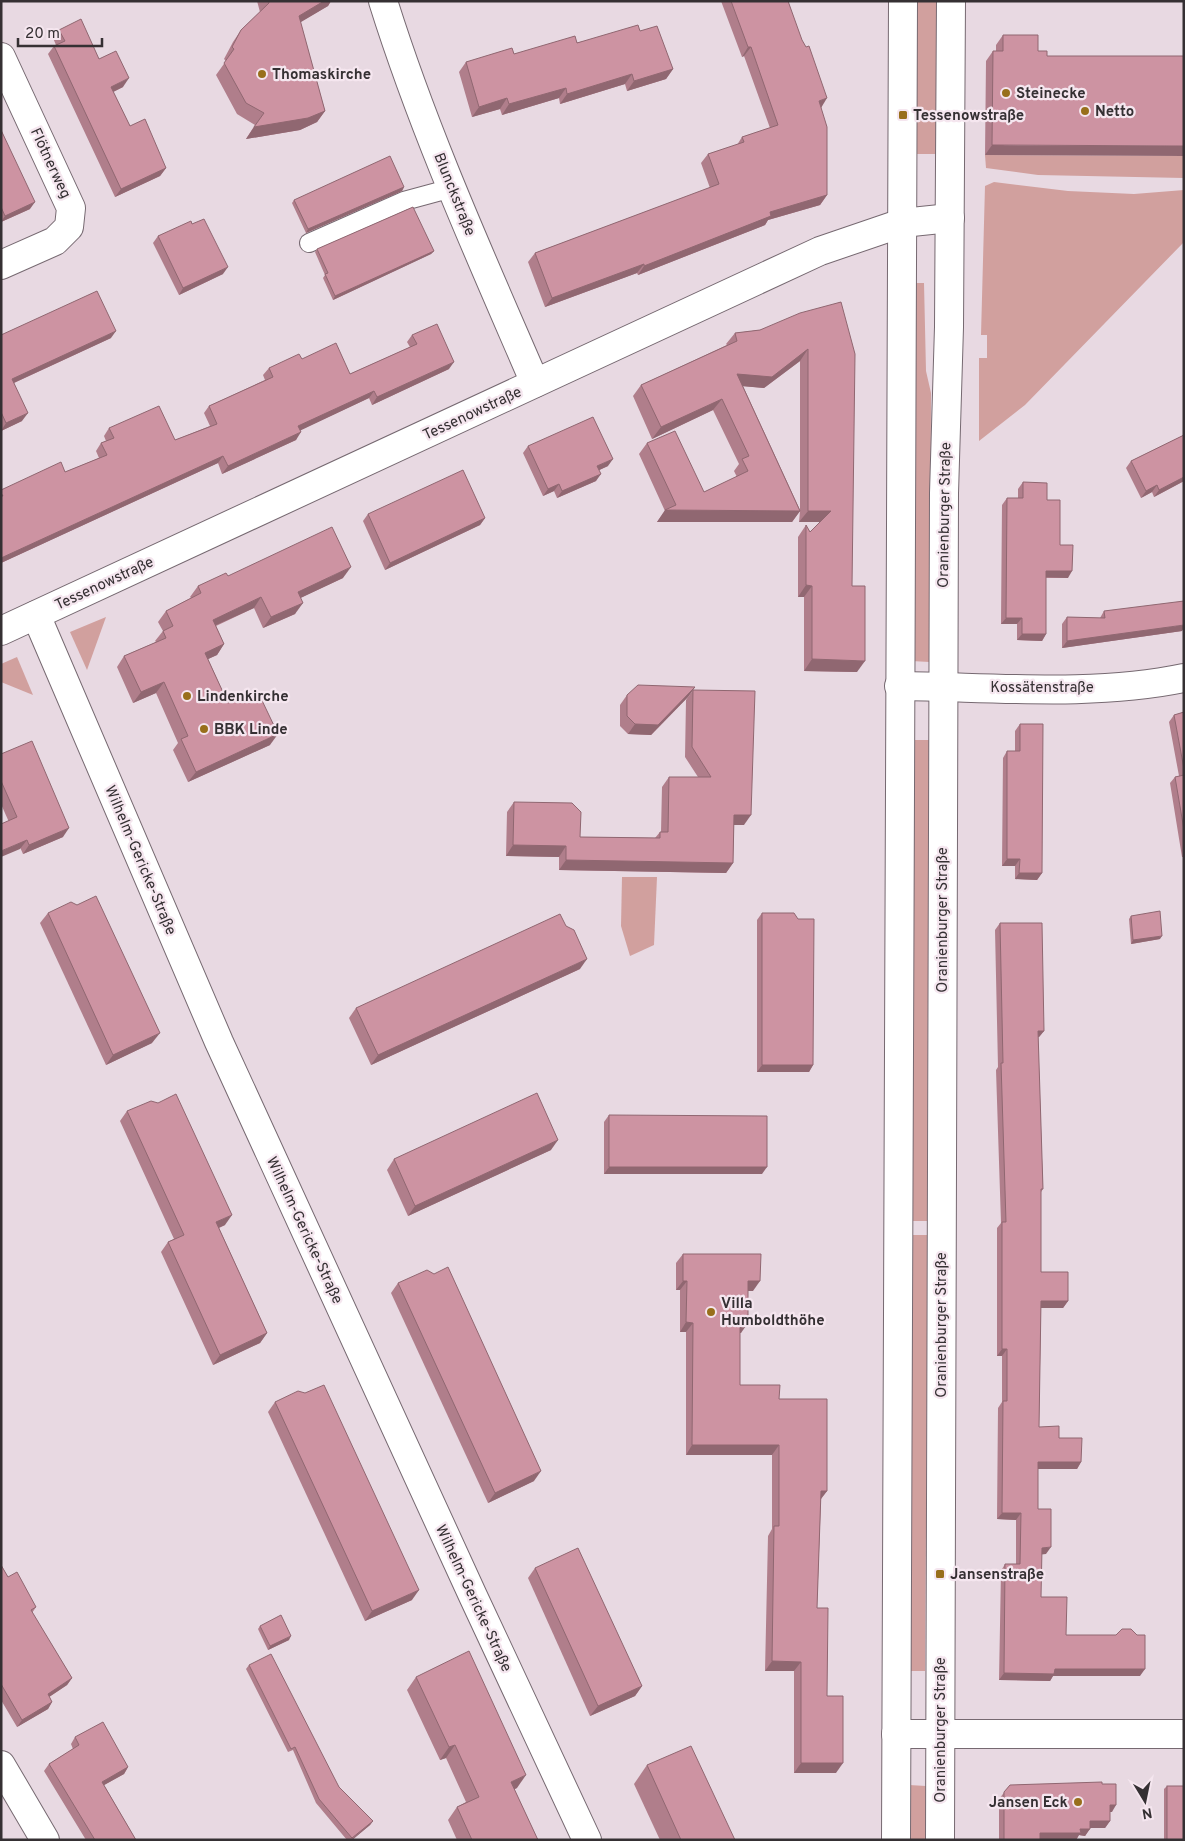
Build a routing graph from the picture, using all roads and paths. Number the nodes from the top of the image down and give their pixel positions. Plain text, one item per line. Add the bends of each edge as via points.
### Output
1 (383, 1) edge
2 (903, 1) edge
3 (951, 1) edge
4 (1, 56) edge
5 (452, 188) junction
6 (950, 218) junction
7 (902, 223) junction
8 (309, 243) dead end
9 (1, 265) edge
10 (535, 383) junction
11 (36, 615) junction
12 (1, 631) edge
13 (1184, 678) edge
14 (899, 686) junction
15 (943, 687) junction
16 (896, 1734) junction
17 (940, 1734) junction
18 (1184, 1734) edge
19 (1, 1765) edge
20 (45, 1840) edge
21 (587, 1840) edge
22 (896, 1840) edge
23 (940, 1840) edge

1 - 5 street, Blunckstraße
2 - 7 street
3 - 6 street, Oranienburger Straße
4 - 9 street, Flötnerweg via 72,208 69,227 54,241
5 - 8 lane via 404,201
5 - 10 street, Blunckstraße
6 - 7 street, Tessenowstraße
6 - 15 street, Oranienburger Straße
7 - 10 street, Tessenowstraße via 820,251
7 - 14 street
10 - 11 street, Tessenowstraße
11 - 12 street, Tessenowstraße
11 - 21 street, Wilhelm-Gericke-Straße via 239,1087
13 - 15 street, Kossätenstraße via 1091,688
14 - 15 street, Kossätenstraße
14 - 16 street
15 - 17 street, Oranienburger Straße
16 - 17 street
16 - 22 street
17 - 18 street
17 - 23 street, Oranienburger Straße
19 - 20 street

